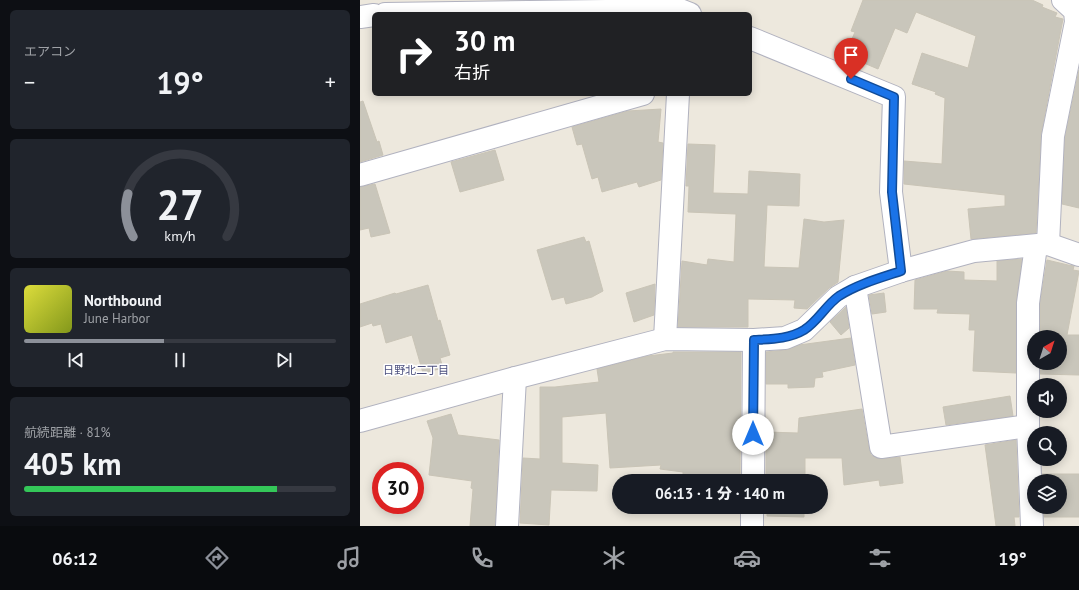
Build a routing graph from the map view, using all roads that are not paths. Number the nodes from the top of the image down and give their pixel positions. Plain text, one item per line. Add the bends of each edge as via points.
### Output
1 (1063, 0) edge
2 (683, 9) edge
3 (504, 12) edge
4 (372, 16) edge
5 (360, 17) edge
6 (752, 39) edge
7 (636, 96) edge
8 (678, 96) edge
9 (360, 175) edge
10 (1042, 245) junction
11 (1079, 255) edge
12 (901, 271) junction
13 (855, 287) junction
14 (665, 339) junction
15 (754, 340) junction
16 (515, 378) junction
17 (360, 421) edge
18 (1027, 426) edge
19 (1028, 426) edge
20 (1030, 466) edge
21 (753, 474) edge
22 (752, 514) edge
23 (507, 526) edge
24 (752, 526) edge
25 (1032, 526) edge

1 - 10 street via 1075,11 1076,22 1052,136
2 - 3 street
4 - 5 street
6 - 12 street via 894,97 892,192
7 - 9 street
8 - 14 street
10 - 11 street
10 - 12 street via 974,251
10 - 19 street via 1028,303
12 - 13 street
13 - 15 street via 838,297 804,330 785,338
13 - 18 street via 881,447
14 - 15 street
14 - 16 street
15 - 21 street
16 - 17 street
16 - 23 street
20 - 25 street
22 - 24 street

